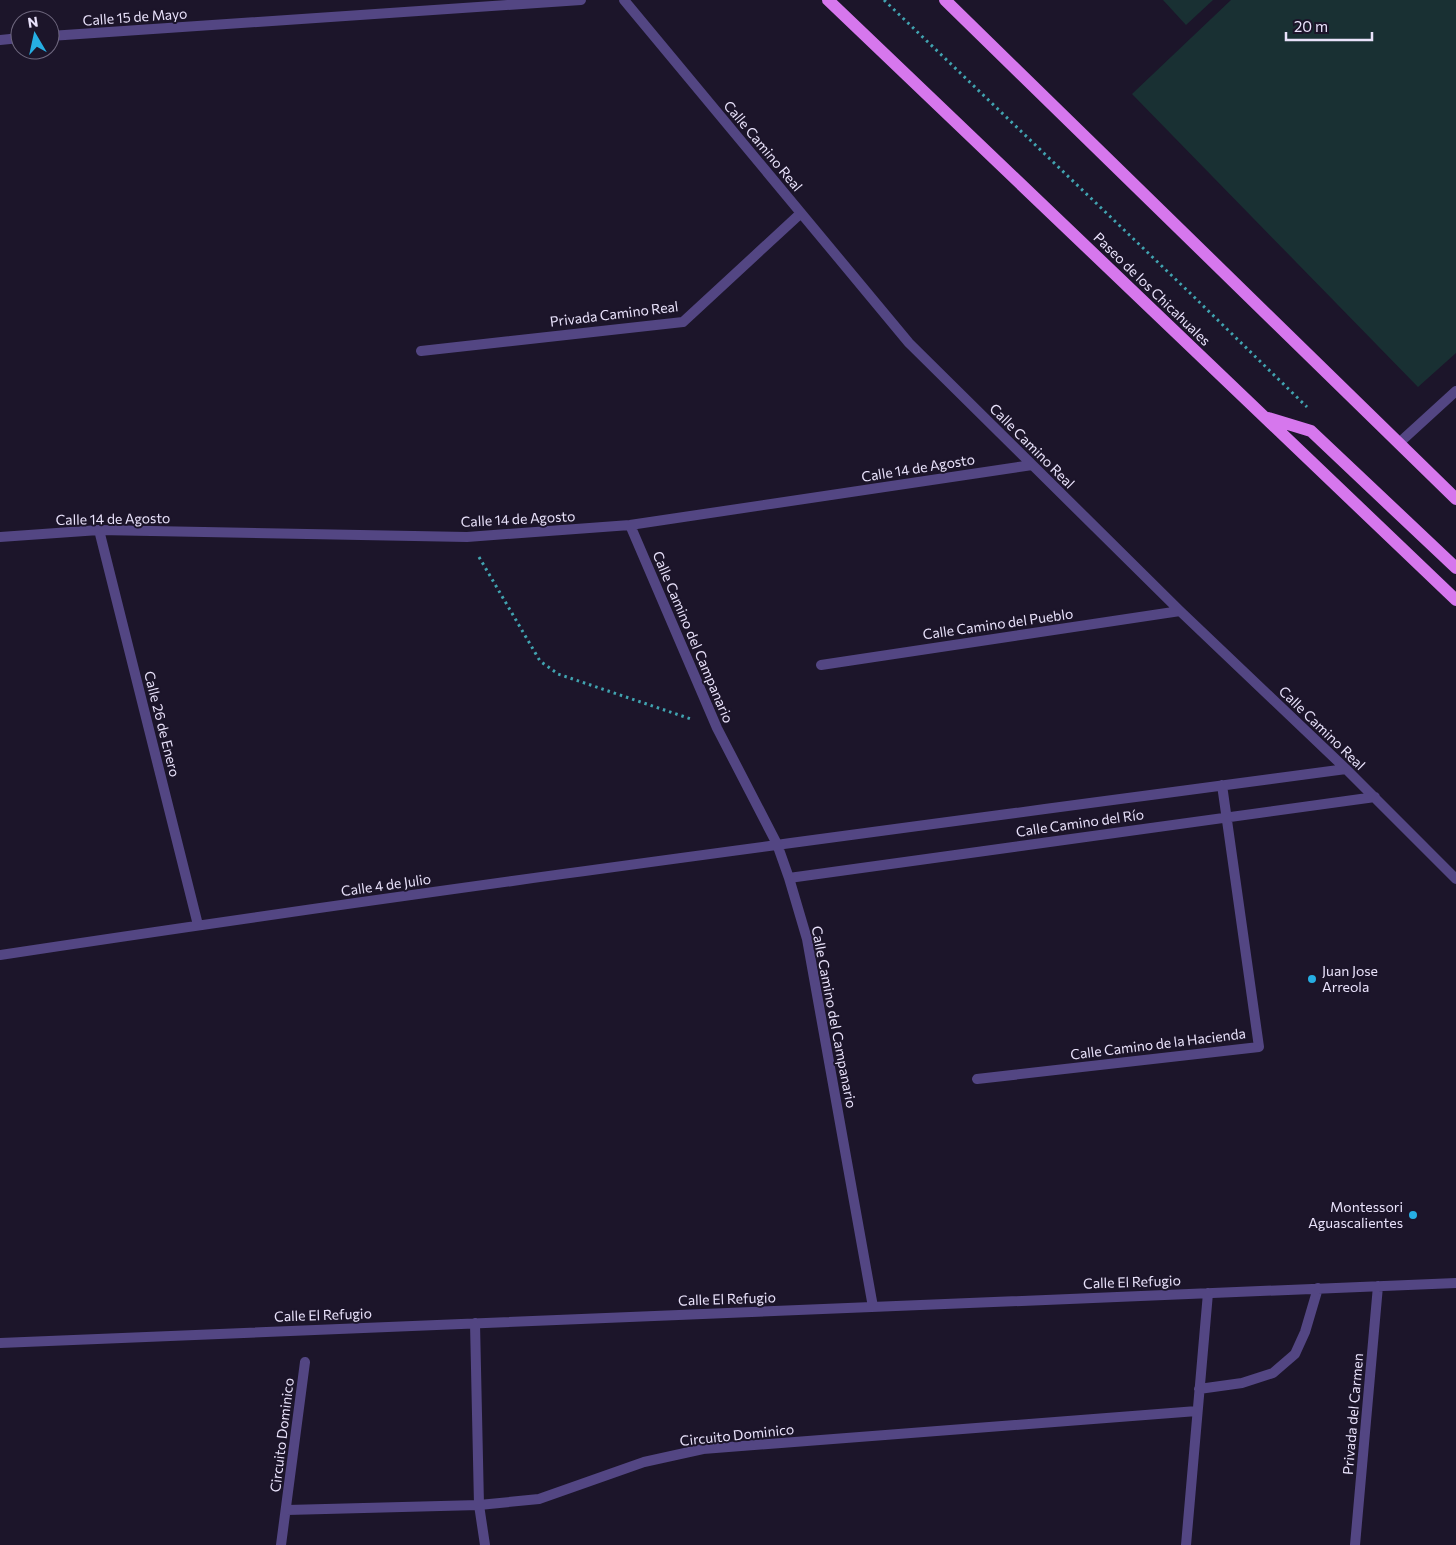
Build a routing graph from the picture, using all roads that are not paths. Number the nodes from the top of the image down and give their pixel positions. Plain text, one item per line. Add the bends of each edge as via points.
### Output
1 (581, 0) edge
2 (624, 0) edge
3 (828, 0) edge
4 (945, 0) edge
5 (60, 35) edge
6 (801, 213) junction
7 (421, 351) dead end
8 (1456, 391) edge
9 (1265, 418) junction
10 (1399, 443) junction
11 (1032, 465) junction
12 (1456, 499) edge
13 (630, 525) junction
14 (99, 530) junction
15 (0, 537) edge
16 (1456, 568) edge
17 (1456, 600) edge
18 (1180, 611) junction
19 (821, 665) dead end
20 (1346, 768) junction
21 (1222, 785) junction
22 (1375, 798) junction
23 (1226, 817) junction
24 (777, 844) junction
25 (789, 878) junction
26 (1456, 879) edge
27 (198, 925) junction
28 (0, 956) edge
29 (978, 1079) dead end
30 (1456, 1283) edge
31 (1378, 1286) junction
32 (1318, 1288) junction
33 (1208, 1293) junction
34 (873, 1307) junction
35 (475, 1323) junction
36 (0, 1343) edge
37 (306, 1362) dead end
38 (1199, 1389) junction
39 (1197, 1411) junction
40 (479, 1505) junction
41 (287, 1510) junction
42 (281, 1545) edge
43 (485, 1545) edge
44 (1186, 1545) edge
45 (1355, 1545) edge

1 - 5 street, Calle 15 de Mayo
2 - 6 street, Calle Camino Real
3 - 9 main road, Paseo de los Chicahuales
4 - 10 main road
6 - 7 street, Privada Camino Real via 683,322
6 - 11 street, Calle Camino Real via 908,343
8 - 10 street
9 - 16 main road via 1311,431
9 - 17 main road, Paseo de los Chicahuales
10 - 12 main road
11 - 13 street, Calle 14 de Agosto
11 - 18 street, Calle Camino Real
13 - 14 street, Calle 14 de Agosto via 467,537
13 - 24 street, Calle Camino del Campanario via 717,728
14 - 15 street, Calle 14 de Agosto
14 - 27 street, Calle 26 de Enero
18 - 19 street, Calle Camino del Pueblo
18 - 20 street, Calle Camino Real
20 - 21 street, Calle Camino del Río
20 - 22 street, Calle Camino Real
21 - 23 street, Calle Camino de la Hacienda
21 - 24 street, Calle Camino del Río
22 - 23 street, Calle Camino del Río
22 - 26 street, Calle Camino Real
23 - 25 street, Calle Camino del Río
23 - 29 street, Calle Camino de la Hacienda via 1259,1046
24 - 25 street, Calle Camino del Campanario
24 - 27 street, Calle 4 de Julio
25 - 34 street, Calle Camino del Campanario via 807,939
27 - 28 street, Calle 4 de Julio
30 - 31 street, Calle El Refugio
31 - 32 street, Calle El Refugio
31 - 45 street, Privada del Carmen
32 - 33 street, Calle El Refugio
32 - 38 street via 1295,1354 1273,1373 1242,1383
33 - 34 street, Calle El Refugio
33 - 38 street
34 - 35 street, Calle El Refugio
35 - 36 street, Calle El Refugio
35 - 40 street
37 - 41 street, Circuito Dominico
38 - 39 street
39 - 40 street, Circuito Dominico via 703,1449 644,1462 539,1499
39 - 44 street
40 - 41 street, Circuito Dominico
40 - 43 street
41 - 42 street, Circuito Dominico

